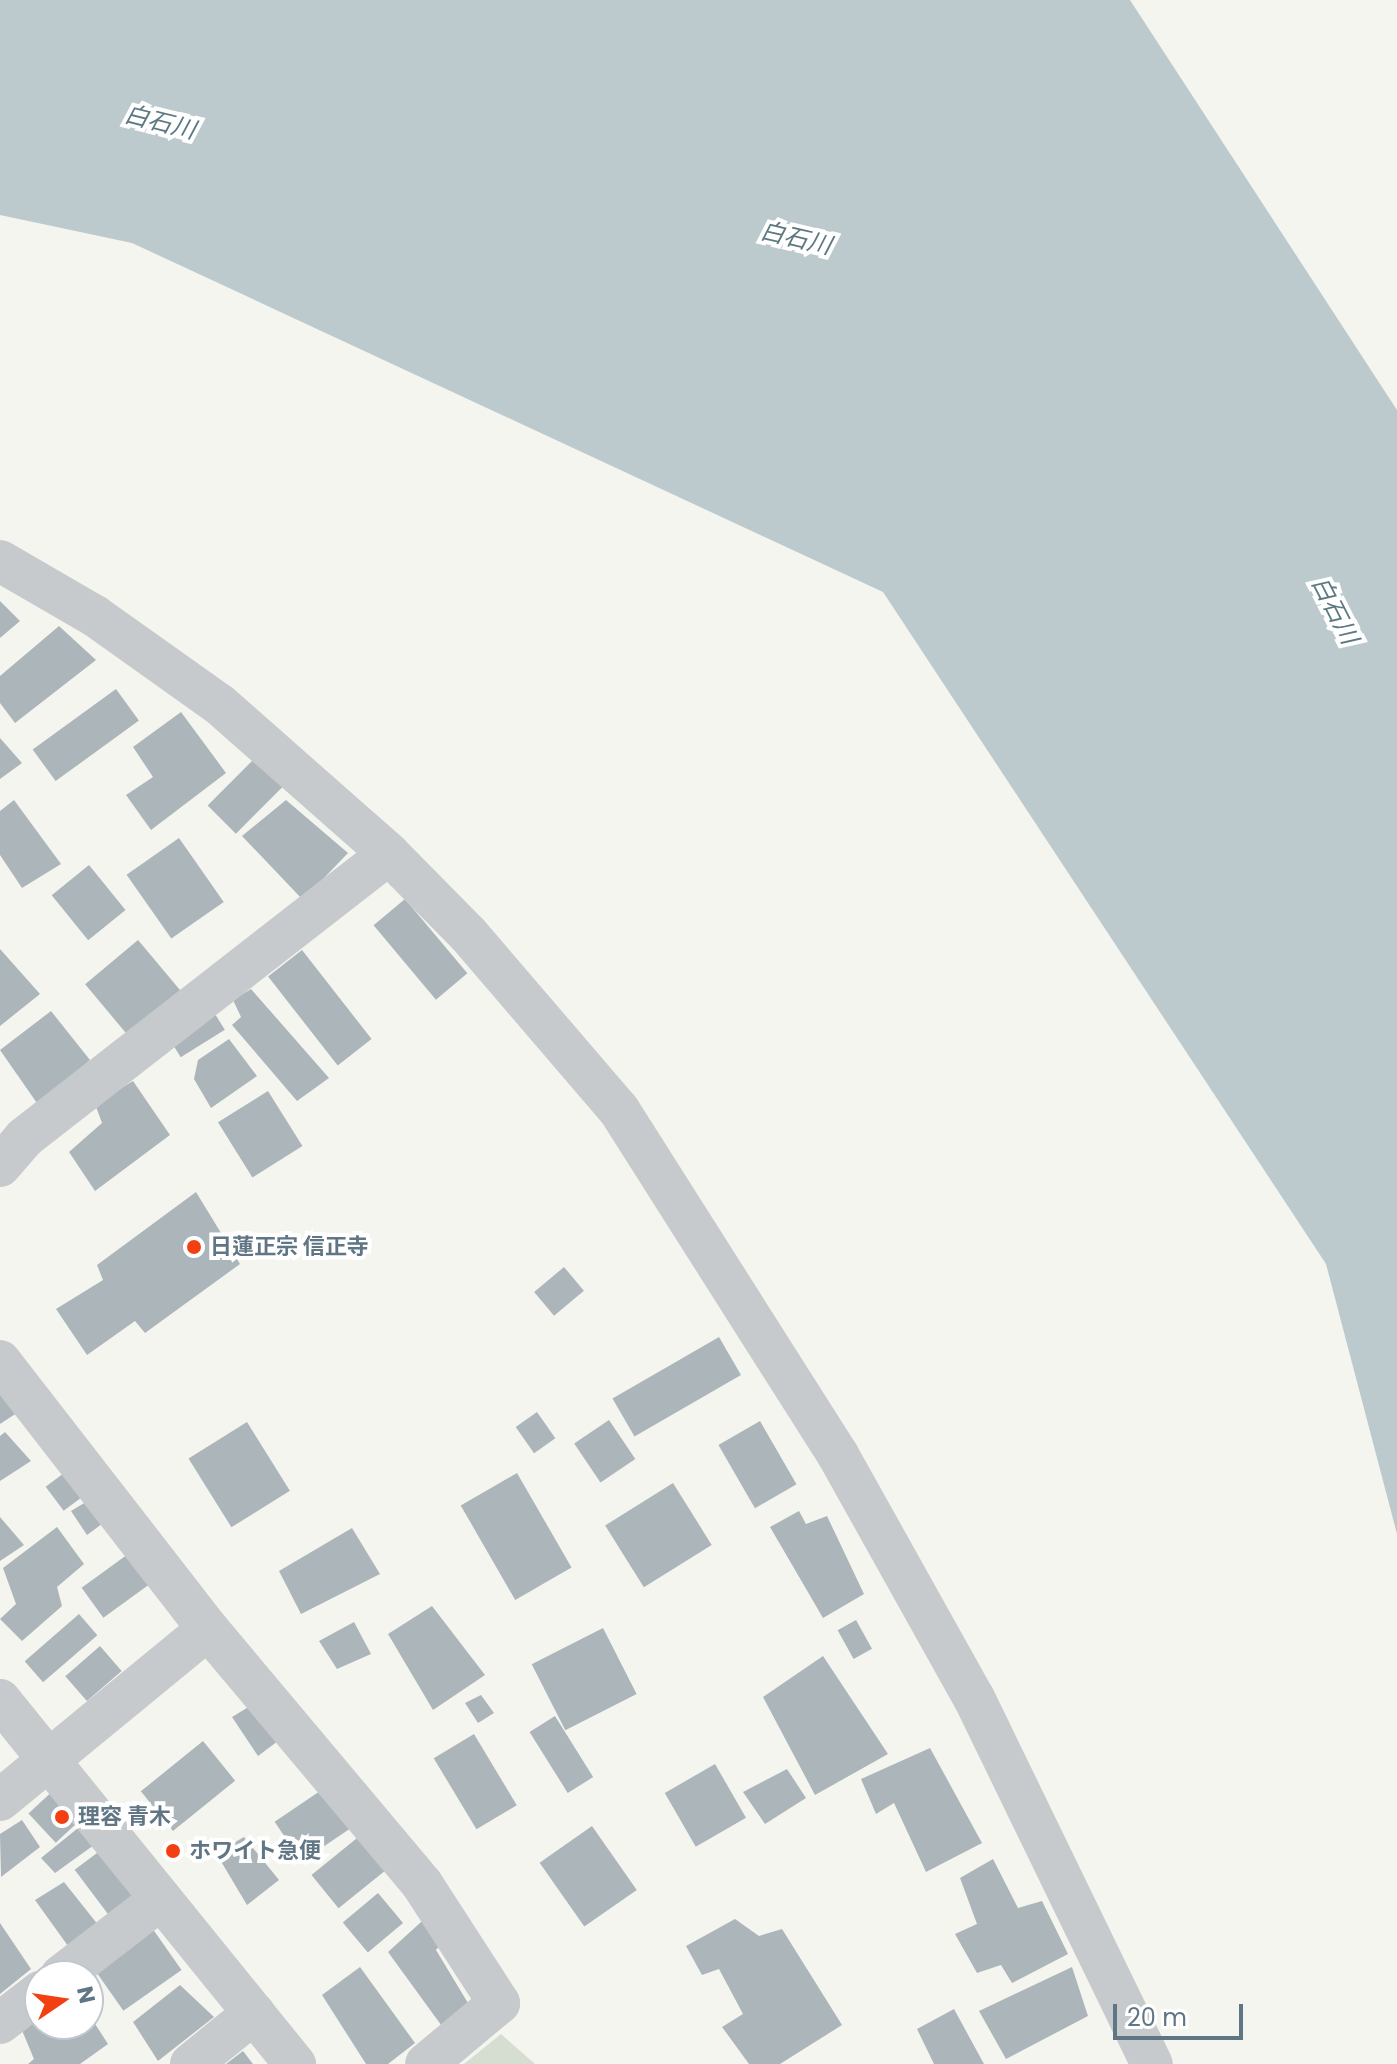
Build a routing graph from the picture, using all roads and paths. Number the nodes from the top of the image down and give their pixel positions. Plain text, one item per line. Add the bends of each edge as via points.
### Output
1 (0, 561) edge
2 (389, 854) junction
3 (0, 1166) edge
4 (0, 1361) edge
5 (208, 1629) junction
6 (0, 1700) edge
7 (48, 1760) junction
8 (0, 1800) edge
9 (161, 1899) junction
10 (82, 1960) edge
11 (24, 2004) edge
12 (254, 2013) junction
13 (0, 2023) edge
14 (1138, 2059) edge
15 (191, 2064) edge
16 (295, 2064) edge
17 (426, 2064) edge

1 - 2 street via 95,616 219,704
2 - 3 street via 24,1138
2 - 14 street via 542,1017 619,1110 838,1455 974,1698
4 - 5 street
5 - 7 street
5 - 17 street via 422,1884 499,2003
6 - 7 street
7 - 8 street
7 - 9 street
9 - 10 street
9 - 12 street
11 - 13 street
12 - 15 street
12 - 16 street

